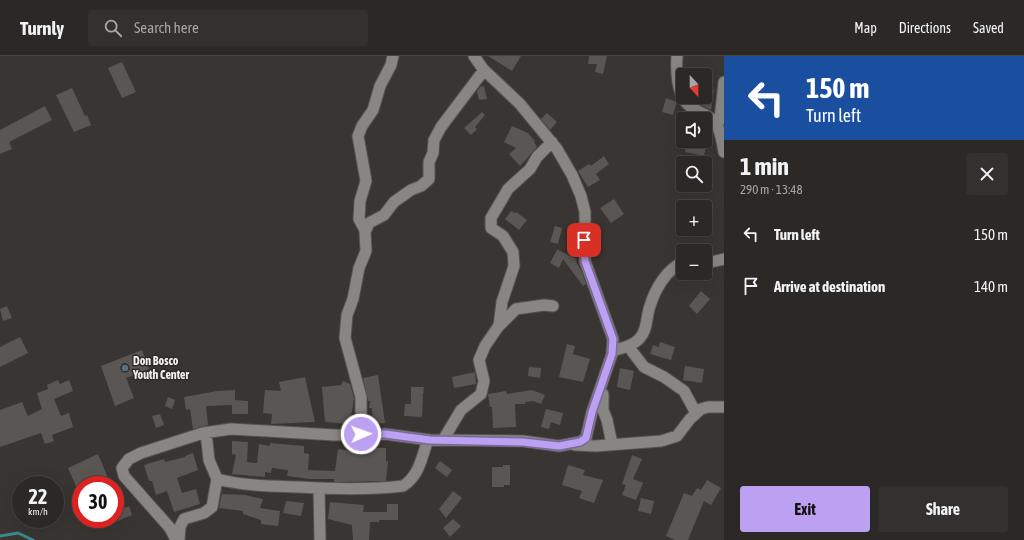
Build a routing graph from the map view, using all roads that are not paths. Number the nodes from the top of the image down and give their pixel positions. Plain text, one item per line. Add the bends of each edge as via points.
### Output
1 (474, 56) edge
2 (677, 56) edge
3 (396, 57) edge
4 (484, 70) junction
5 (724, 82) edge
6 (717, 125) junction
7 (552, 142) junction
8 (724, 152) edge
9 (365, 230) junction
10 (724, 259) edge
11 (712, 262) edge
12 (676, 266) edge
13 (553, 306) dead end
14 (499, 326) junction
15 (628, 346) junction
16 (612, 351) junction
17 (600, 390) junction
18 (724, 407) edge
19 (696, 413) junction
20 (206, 433) junction
21 (361, 434) junction
22 (428, 440) junction
23 (443, 440) junction
24 (612, 444) junction
25 (570, 445) junction
26 (217, 479) junction
27 (319, 489) junction
28 (177, 540) edge
29 (320, 540) edge

1 - 4 street
2 - 6 street via 678,82 686,103
3 - 9 street via 380,86 373,110 358,136 366,181 360,201 359,220
4 - 7 street via 520,104
4 - 9 street via 440,127 429,162 429,179 394,202 384,215 369,223
5 - 6 street
6 - 8 street
7 - 14 street via 537,157 530,169 508,189 491,218 490,228 503,236 513,252 514,266 502,302
7 - 16 street via 581,196 585,212 585,261 613,335
9 - 21 street via 366,251 347,315 345,338 361,397
10 - 11 street
12 - 15 street via 669,271 650,305 640,338
13 - 14 street via 516,309
14 - 23 street via 484,346 479,360 484,381 481,394 461,410
15 - 16 street
15 - 19 street via 644,367 664,376 684,391
16 - 17 street
17 - 24 street via 604,397 602,410
17 - 25 street via 586,438
18 - 19 street via 708,407
19 - 24 street via 677,436 661,441
20 - 21 street via 231,429 334,435
20 - 26 street via 209,460
20 - 28 street via 141,453 129,459 122,468 124,476 153,506
21 - 22 street via 385,434
22 - 23 street
22 - 27 street via 413,480 403,486
23 - 25 street
24 - 25 street
26 - 27 street via 271,487
26 - 28 street via 212,507 184,519
27 - 29 street

